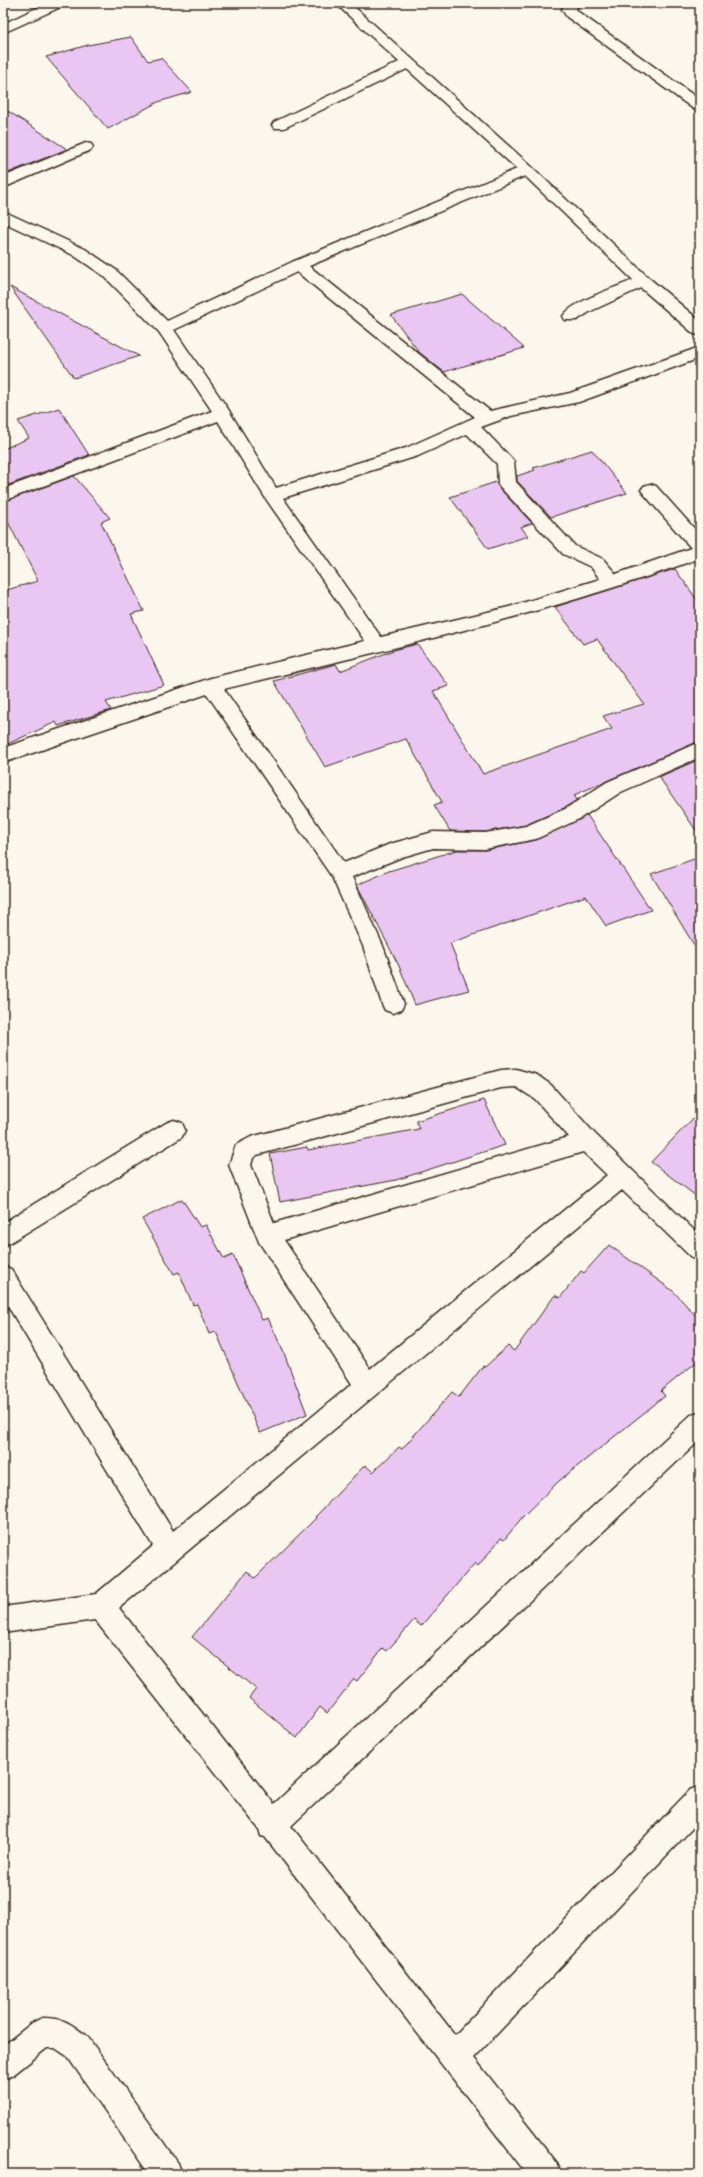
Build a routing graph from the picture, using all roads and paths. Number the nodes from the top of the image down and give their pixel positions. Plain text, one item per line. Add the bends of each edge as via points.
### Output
1 (58, 3) edge
2 (342, 3) edge
3 (574, 3) edge
4 (3, 29) edge
5 (409, 63) junction
6 (700, 107) edge
7 (279, 125) dead end
8 (86, 147) dead end
9 (527, 170) junction
10 (3, 183) edge
11 (3, 216) edge
12 (298, 265) junction
13 (643, 281) junction
14 (571, 316) dead end
15 (165, 328) junction
16 (700, 330) edge
17 (700, 352) edge
18 (222, 413) junction
19 (487, 418) junction
20 (471, 427) junction
21 (650, 490) dead end
22 (3, 495) edge
23 (272, 495) junction
24 (700, 546) edge
25 (700, 551) edge
26 (612, 582) junction
27 (378, 645) junction
28 (211, 685) junction
29 (700, 749) edge
30 (3, 756) edge
31 (340, 873) junction
32 (393, 1004) dead end
33 (174, 1130) dead end
34 (587, 1141) junction
35 (623, 1176) junction
36 (3, 1235) edge
37 (267, 1235) junction
38 (700, 1251) edge
39 (3, 1277) edge
40 (368, 1387) junction
41 (700, 1423) edge
42 (170, 1550) junction
43 (101, 1606) junction
44 (3, 1620) edge
45 (700, 1800) edge
46 (271, 1826) junction
47 (454, 2057) junction
48 (3, 2065) edge
49 (167, 2174) edge
50 (546, 2174) edge

1 - 4 street
2 - 5 street
3 - 6 street via 569,6 572,14
5 - 7 street
5 - 9 street
8 - 10 street
9 - 12 street
9 - 13 street
11 - 15 street via 79,252 110,273
12 - 15 street
12 - 19 street
13 - 14 street
13 - 16 street
15 - 18 street
17 - 19 street via 574,398
18 - 22 street
18 - 23 street
19 - 20 street
20 - 23 street via 412,452
20 - 26 street via 505,462 507,484 569,550 597,563
21 - 24 street
23 - 27 street
25 - 26 street
26 - 27 street via 510,613
27 - 28 street
28 - 30 street
28 - 31 street
29 - 31 street via 614,787 572,814 529,833 485,841 433,840 397,850
31 - 32 street via 373,946
33 - 36 street
34 - 35 street
34 - 37 street
34 - 37 street via 543,1092 529,1082 516,1078 501,1079 251,1147 244,1152 240,1165
35 - 38 street
35 - 40 street
37 - 40 street
39 - 42 street
40 - 42 street
41 - 46 street
42 - 43 street
43 - 44 street
43 - 46 street
45 - 47 street
46 - 47 street
47 - 50 street
48 - 49 street via 42,2033 59,2033 77,2046

